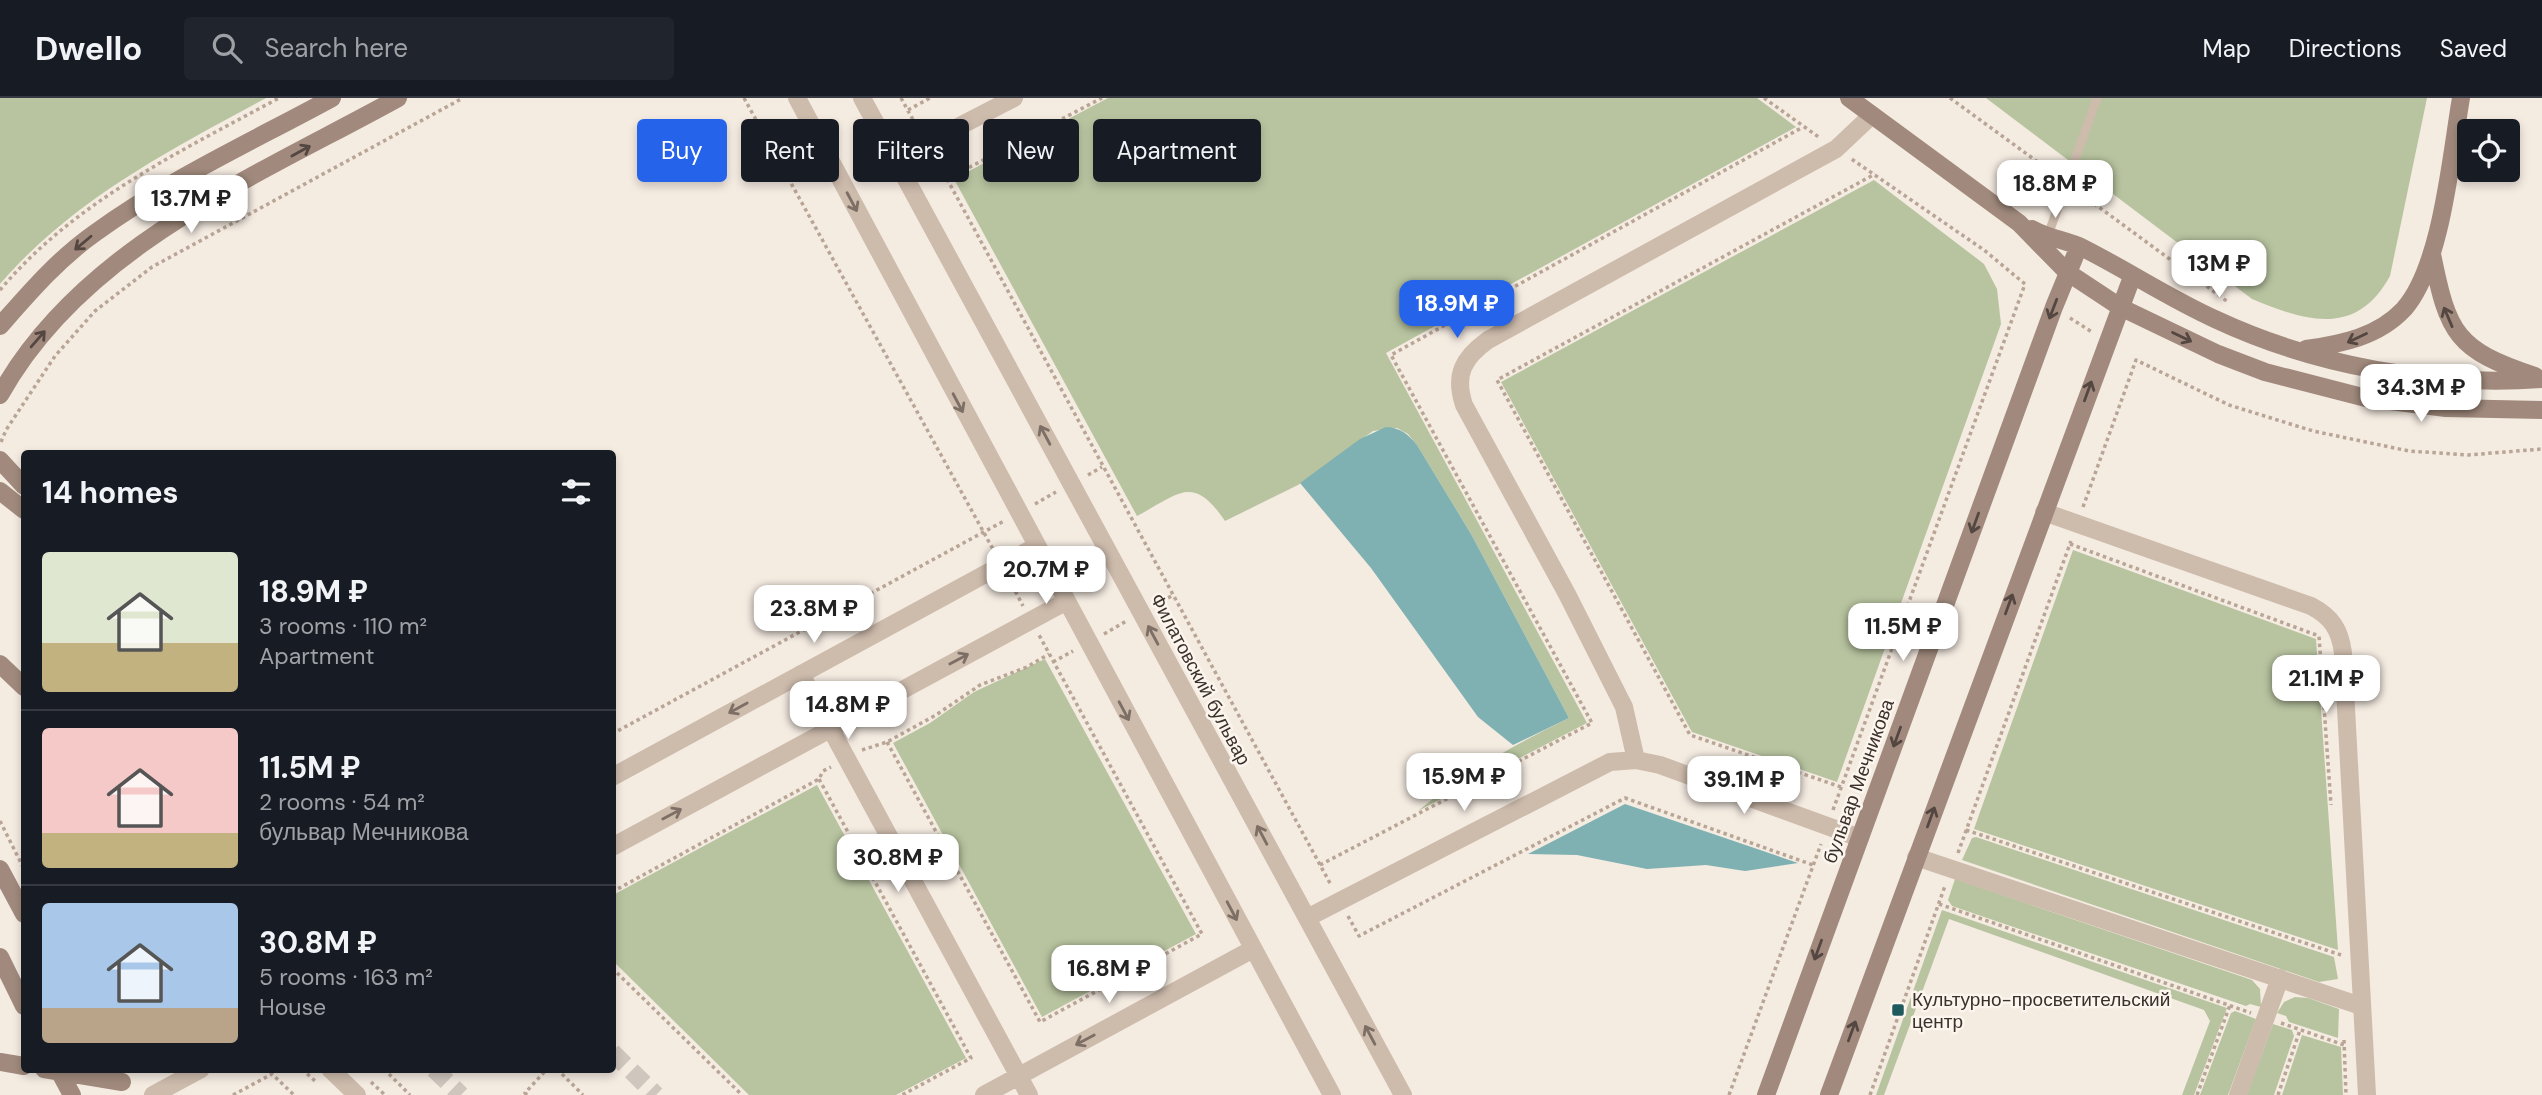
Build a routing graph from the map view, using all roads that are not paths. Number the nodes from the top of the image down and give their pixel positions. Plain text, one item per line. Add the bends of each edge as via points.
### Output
1 (332, 98) edge
2 (398, 98) edge
3 (797, 98) edge
4 (862, 98) edge
5 (1014, 98) edge
6 (1849, 98) edge
7 (2098, 98) edge
8 (2461, 98) edge
9 (1872, 115) junction
10 (874, 119) edge
11 (969, 122) edge
12 (908, 182) edge
13 (2019, 223) junction
14 (2047, 237) junction
15 (2079, 246) junction
16 (2432, 254) junction
17 (2067, 272) junction
18 (2132, 277) junction
19 (2120, 307) junction
20 (0, 327) edge
21 (2295, 350) junction
22 (2542, 379) edge
23 (0, 395) edge
24 (2542, 410) edge
25 (0, 460) edge
26 (21, 483) edge
27 (0, 491) edge
28 (21, 508) edge
29 (2043, 512) junction
30 (1035, 547) junction
31 (1065, 602) junction
32 (0, 664) edge
33 (801, 674) junction
34 (21, 684) edge
35 (830, 729) junction
36 (1636, 760) junction
37 (616, 775) edge
38 (1860, 838) junction
39 (616, 845) edge
40 (1916, 857) junction
41 (0, 869) edge
42 (21, 908) edge
43 (1307, 918) junction
44 (1253, 949) junction
45 (0, 957) edge
46 (2280, 978) junction
47 (21, 1000) edge
48 (2361, 1006) junction
49 (0, 1062) edge
50 (21, 1066) edge
51 (56, 1073) edge
52 (71, 1073) edge
53 (194, 1073) edge
54 (334, 1073) edge
55 (1019, 1076) junction
56 (122, 1082) edge
57 (72, 1095) edge
58 (153, 1095) edge
59 (357, 1095) edge
60 (984, 1095) edge
61 (1029, 1095) edge
62 (1332, 1095) edge
63 (1403, 1095) edge
64 (1766, 1095) edge
65 (1829, 1095) edge
66 (2238, 1095) edge
67 (2367, 1095) edge

1 -> 20 street via 95,232 45,274
23 -> 2 street via 20,358 70,301 121,257 196,209
3 -> 30 street
4 - 10 street, Филатовский бульвар
5 - 11 street
6 - 9 street
7 - 14 lane
8 - 16 street
9 - 13 street
9 - 36 street via 1836,149 1488,340 1461,368 1458,381 1464,405 1624,707
43 -> 12 street, Филатовский бульвар
13 - 14 street
13 - 17 street
14 - 15 street
15 - 17 street, бульвар Мечникова
15 - 18 street
16 -> 21 street via 2403,310 2380,327 2346,344
22 -> 16 street via 2483,356 2462,341 2448,321
17 - 19 street
17 -> 38 street, бульвар Мечникова
18 - 19 street
18 - 21 street via 2216,320
19 -> 24 street via 2265,372 2367,398 2446,408
29 -> 19 street
21 - 22 street via 2460,381
25 - 26 street
27 - 28 street
40 -> 29 street
29 - 48 street via 2311,606 2337,629 2343,653
30 - 31 street
30 - 33 street
35 -> 31 street
31 -> 44 street
32 - 34 street
33 - 35 street
33 -> 37 street
39 -> 35 street
35 - 55 street
36 - 38 street
36 - 43 street via 1601,765
38 -> 64 street, бульвар Мечникова
40 - 46 street
65 -> 40 street
41 - 42 street
63 -> 43 street, Филатовский бульвар
44 -> 55 street
44 - 62 street
45 - 47 street
46 - 48 street
46 - 66 street
48 - 67 street
49 - 50 street
51 - 57 street
52 - 56 street
53 - 58 street
54 - 59 street
55 - 60 street
55 - 61 street

